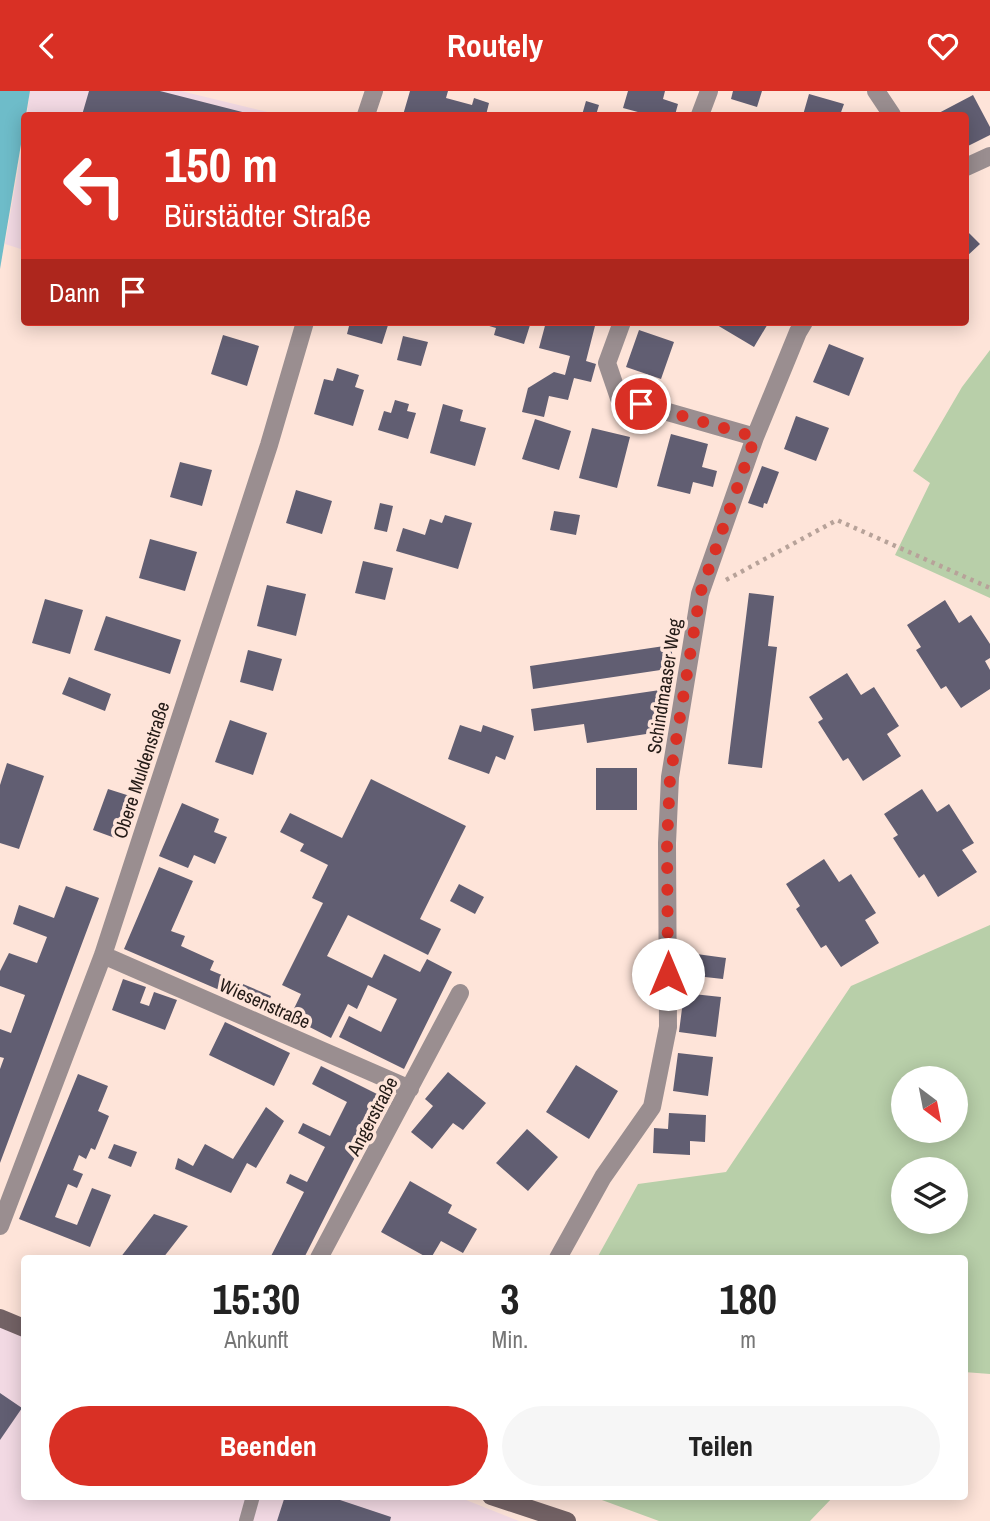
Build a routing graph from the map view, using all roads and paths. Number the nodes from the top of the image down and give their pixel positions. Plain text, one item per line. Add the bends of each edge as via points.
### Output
1 (373, 91) edge
2 (709, 91) edge
3 (876, 91) edge
4 (367, 112) edge
5 (701, 112) edge
6 (890, 112) edge
7 (990, 156) edge
8 (969, 166) edge
9 (304, 326) edge
10 (621, 326) edge
11 (802, 326) edge
12 (755, 437) junction
13 (990, 588) edge
14 (700, 594) junction
15 (103, 955) junction
16 (460, 993) dead end
17 (410, 1089) junction
18 (0, 1226) edge
19 (321, 1255) edge
20 (560, 1255) edge
21 (0, 1318) edge
22 (21, 1327) edge
23 (252, 1500) edge
24 (503, 1500) edge
25 (246, 1521) edge
26 (567, 1521) edge

1 - 4 street
2 - 5 street
3 - 6 street
7 - 8 street
9 - 15 street, Obere Muldenstraße
10 - 12 street via 607,363 619,398
11 - 12 street, Schindmaaser Weg
12 - 14 street, Schindmaaser Weg
13 - 14 path via 837,520
14 - 20 street, Schindmaaser Weg via 670,778 668,1027 652,1107 603,1177
15 - 17 street, Wiesenstraße
15 - 18 street, Obere Muldenstraße
16 - 17 street, Angerstraße
17 - 19 street, Angerstraße
21 - 22 street
23 - 25 lane
24 - 26 street

